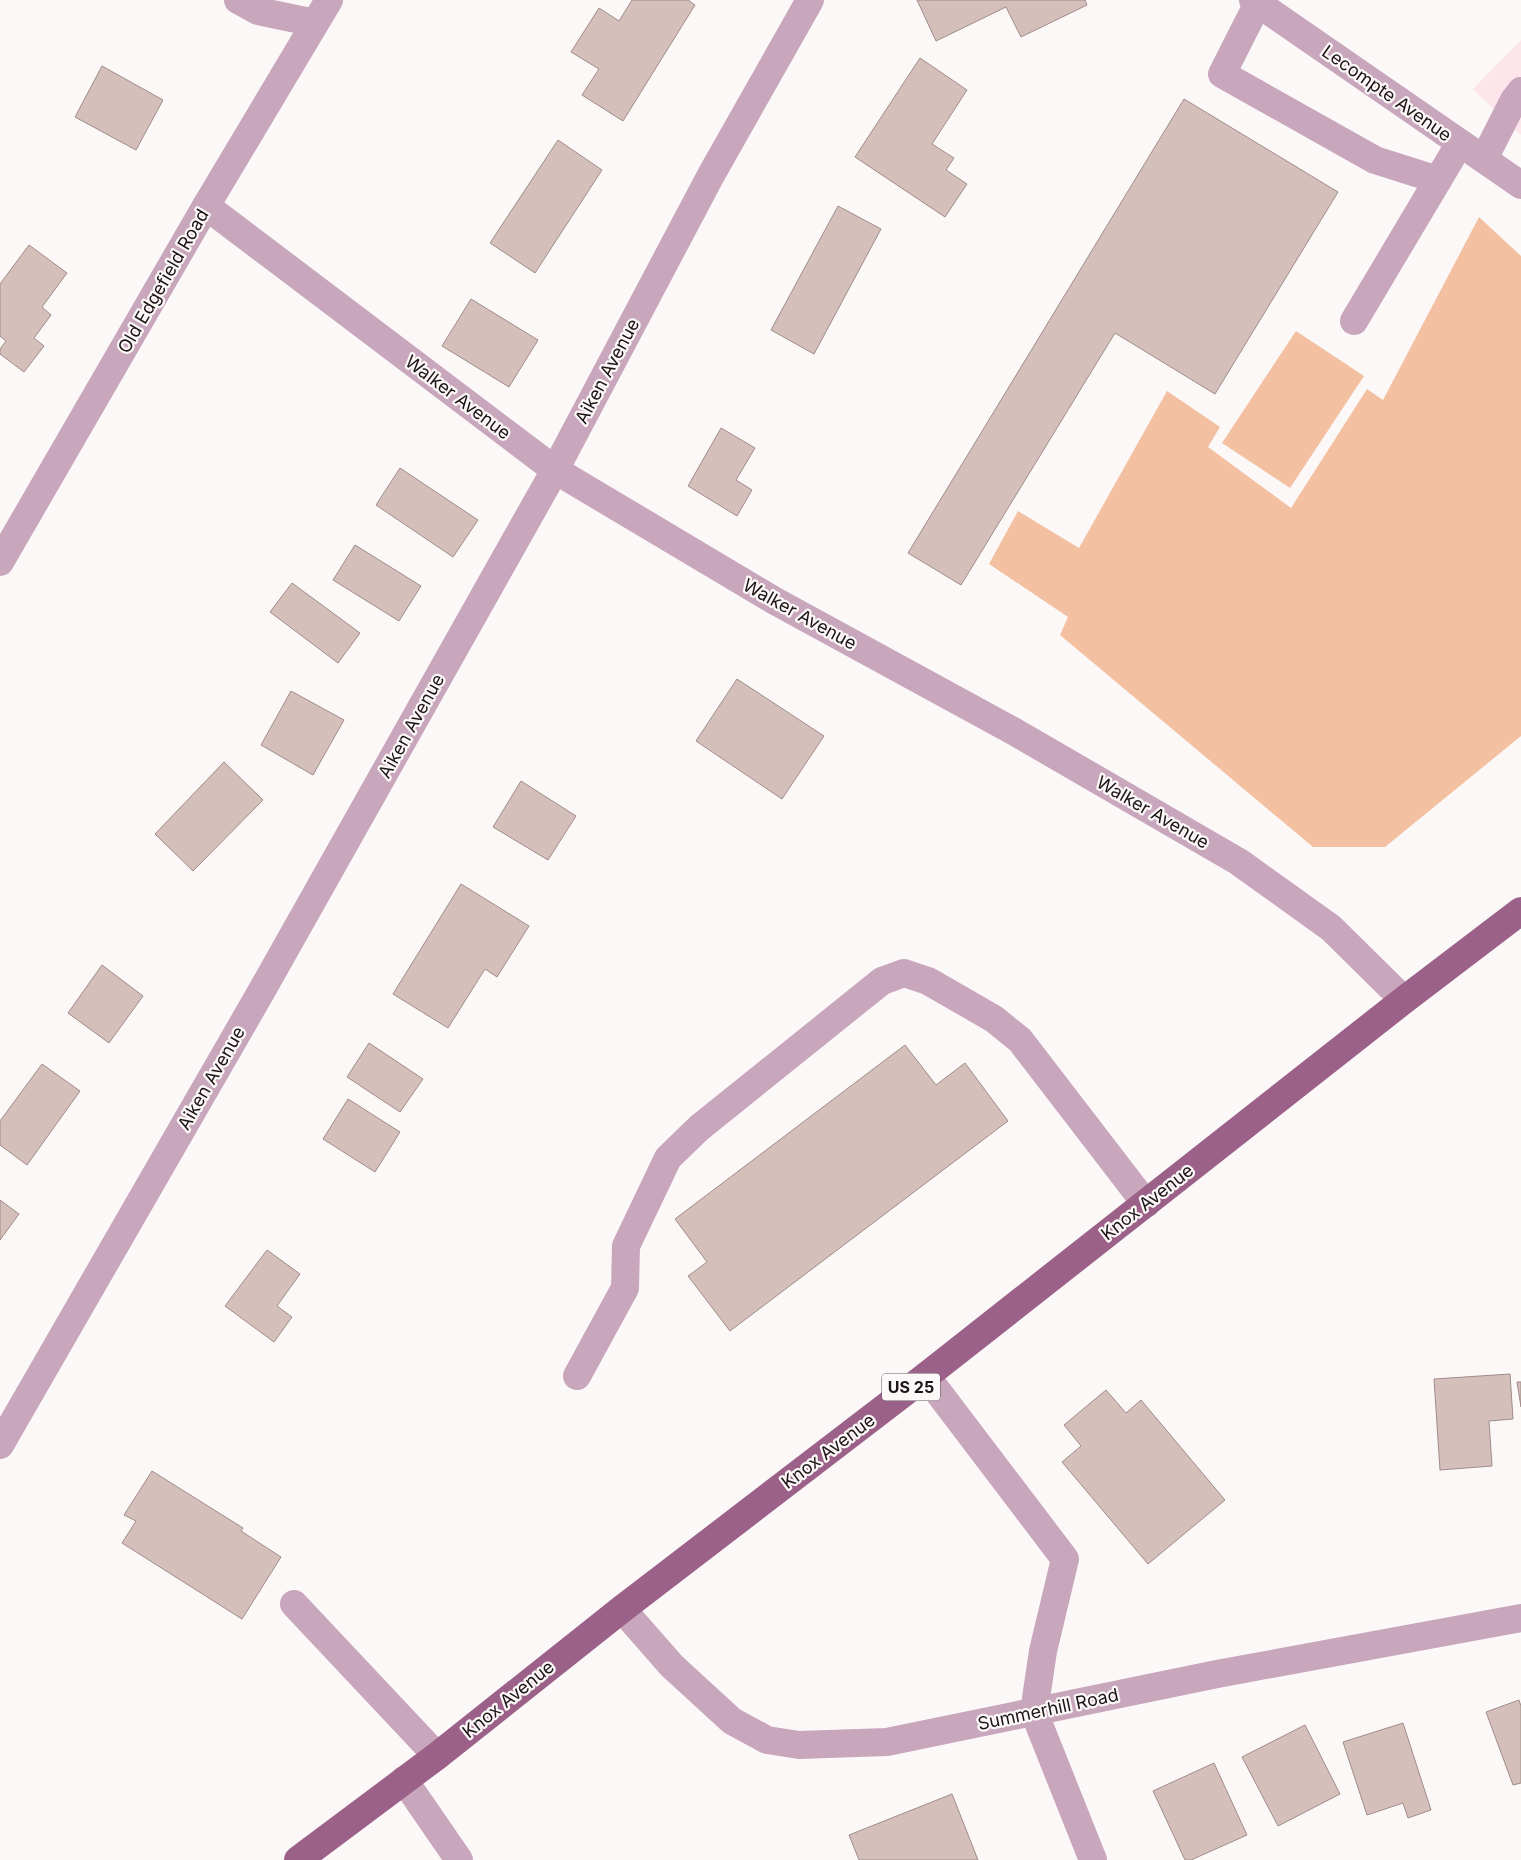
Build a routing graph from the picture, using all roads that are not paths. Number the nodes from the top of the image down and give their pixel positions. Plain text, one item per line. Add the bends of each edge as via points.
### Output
1 (238, 0) edge
2 (329, 0) edge
3 (810, 0) edge
4 (1255, 2) edge
5 (315, 24) junction
6 (1521, 92) edge
7 (1460, 143) junction
8 (1484, 159) junction
9 (1438, 180) junction
10 (1521, 186) edge
11 (206, 206) junction
12 (1354, 321) dead end
13 (555, 470) junction
14 (0, 562) edge
15 (1521, 911) edge
16 (1404, 1000) junction
17 (1146, 1204) junction
18 (577, 1376) dead end
19 (926, 1376) junction
20 (0, 1445) edge
21 (294, 1604) dead end
22 (622, 1609) junction
23 (1521, 1618) edge
24 (1034, 1712) junction
25 (437, 1756) junction
26 (404, 1780) junction
27 (298, 1860) edge
28 (459, 1860) edge
29 (1093, 1860) edge

1 - 5 street via 258,11
2 - 5 street, Old Edgefield Road
3 - 13 street, Aiken Avenue via 711,175
4 - 7 street, Lecompte Avenue
4 - 9 street via 1222,74 1375,160
5 - 11 street, Old Edgefield Road
6 - 8 street
7 - 8 street, Lecompte Avenue
7 - 9 street
8 - 10 street, Lecompte Avenue
9 - 12 street
11 - 13 street, Walker Avenue
11 - 14 street, Old Edgefield Road
13 - 16 street, Walker Avenue via 775,601 1015,732 1239,862 1331,928
13 - 20 street, Aiken Avenue via 256,1001
15 - 16 main road, Knox Avenue / US 25
16 - 17 main road, Knox Avenue / US 25
17 - 18 street via 1020,1040 994,1019 928,981 904,973 882,981 699,1128 668,1158 626,1246 625,1288
17 - 19 main road, Knox Avenue / US 25
19 - 22 main road, Knox Avenue / US 25
19 - 24 street via 1065,1559
21 - 25 street
22 - 24 street, Summerhill Road via 672,1666 732,1721 768,1740 800,1745 887,1742
22 - 25 main road, Knox Avenue / US 25
23 - 24 street, Summerhill Road via 1217,1674
24 - 29 street
25 - 26 main road, Knox Avenue / US 25
26 - 27 main road, Knox Avenue / US 25
26 - 28 street

